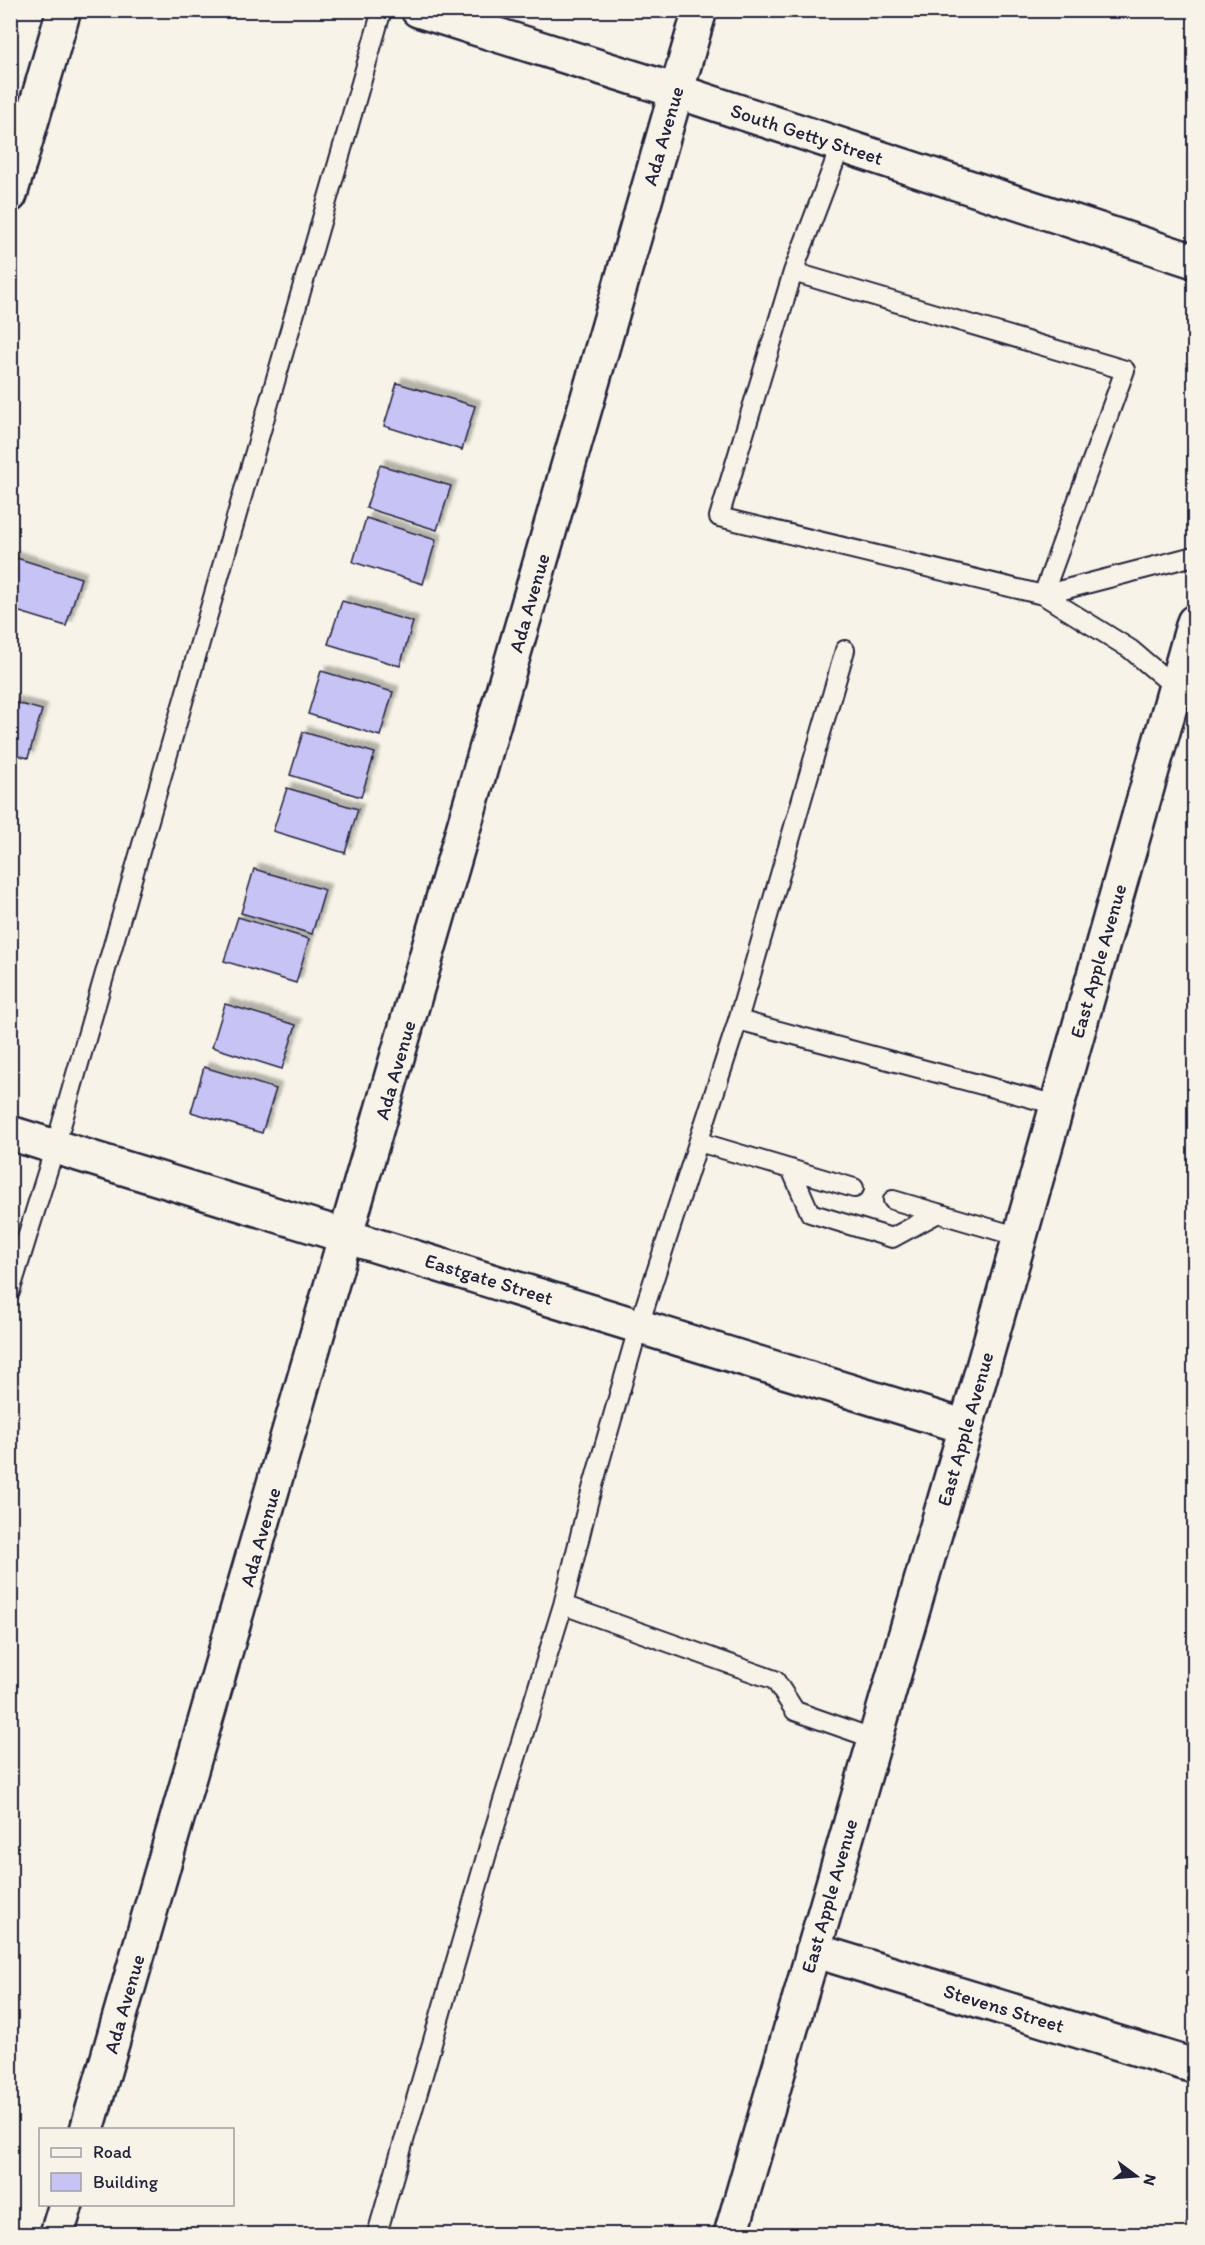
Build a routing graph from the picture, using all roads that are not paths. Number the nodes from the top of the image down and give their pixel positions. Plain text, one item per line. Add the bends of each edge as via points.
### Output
1 (64, 10) edge
2 (382, 10) edge
3 (418, 10) edge
4 (700, 10) edge
5 (676, 91) junction
6 (841, 145) junction
7 (10, 195) edge
8 (1194, 261) edge
9 (793, 272) junction
10 (1194, 556) edge
11 (1043, 595) junction
12 (1194, 622) edge
13 (845, 650) dead end
14 (1185, 691) edge
15 (738, 1020) junction
16 (1057, 1105) junction
17 (10, 1133) edge
18 (699, 1142) junction
19 (55, 1147) junction
20 (791, 1169) junction
21 (854, 1188) dead end
22 (893, 1200) dead end
23 (938, 1213) junction
24 (347, 1236) junction
25 (1020, 1237) junction
26 (10, 1292) edge
27 (639, 1325) junction
28 (966, 1427) junction
29 (563, 1605) junction
30 (875, 1739) junction
31 (813, 1950) junction
32 (1194, 2066) edge
33 (88, 2128) edge
34 (66, 2206) edge
35 (57, 2235) edge
36 (377, 2235) edge
37 (731, 2235) edge

1 - 7 street
2 - 19 lane
3 - 5 street, South Getty Street
4 - 5 street, Ada Avenue
5 - 6 street, South Getty Street
5 - 24 street, Ada Avenue
6 - 8 street, South Getty Street
6 - 9 lane
9 - 11 lane via 1125,370
9 - 11 lane via 719,517
10 - 11 lane
11 - 14 lane via 1130,649
12 - 14 street, East Apple Avenue
13 - 15 lane
14 - 16 street, East Apple Avenue
15 - 16 lane
15 - 18 lane
16 - 25 street, East Apple Avenue
17 - 19 street, Eastgate Street
18 - 20 lane
18 - 27 lane
19 - 24 street, Eastgate Street
19 - 26 lane
20 - 21 lane
20 - 23 lane via 810,1213 892,1238
22 - 23 lane
23 - 25 lane
24 - 27 street, Eastgate Street
24 - 33 street, Ada Avenue
25 - 28 street, East Apple Avenue
27 - 28 street, Eastgate Street
27 - 29 lane
28 - 30 street, East Apple Avenue
29 - 30 lane via 775,1680 795,1711
29 - 36 lane
30 - 31 street, East Apple Avenue
31 - 32 street, Stevens Street
31 - 37 street, East Apple Avenue
34 - 35 street

